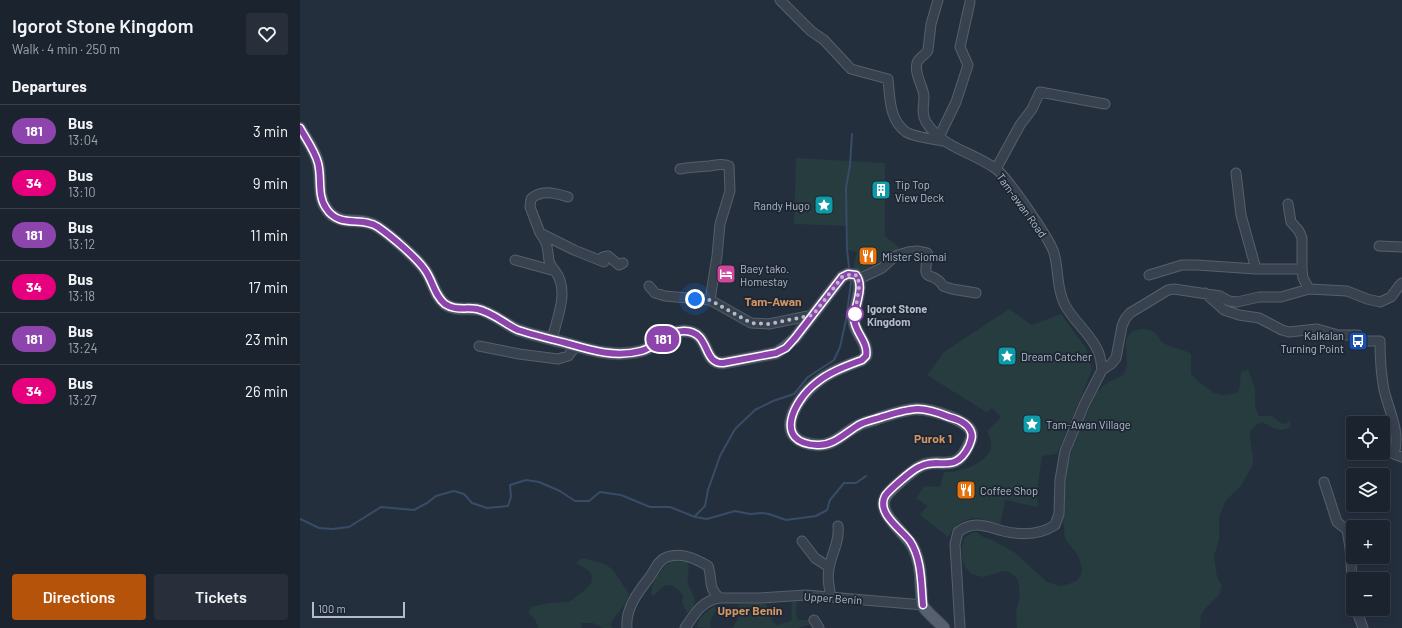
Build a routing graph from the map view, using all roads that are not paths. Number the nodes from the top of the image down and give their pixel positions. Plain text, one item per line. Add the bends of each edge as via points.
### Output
1 (780, 0) edge
2 (938, 0) edge
3 (970, 2) dead end
4 (1105, 104) dead end
5 (300, 130) edge
6 (941, 139) junction
7 (680, 169) dead end
8 (996, 169) junction
9 (1236, 173) dead end
10 (568, 197) dead end
11 (1288, 204) dead end
12 (540, 233) junction
13 (1379, 246) dead end
14 (1402, 247) edge
15 (515, 260) dead end
16 (622, 263) dead end
17 (1256, 269) junction
18 (1302, 269) junction
19 (555, 271) junction
20 (1148, 275) dead end
21 (859, 279) junction
22 (1402, 284) edge
23 (649, 286) dead end
24 (1309, 289) junction
25 (976, 293) dead end
26 (1204, 294) junction
27 (710, 300) junction
28 (813, 315) junction
29 (552, 339) junction
30 (479, 346) dead end
31 (576, 346) junction
32 (1102, 370) junction
33 (1402, 457) edge
34 (1324, 482) dead end
35 (838, 526) dead end
36 (802, 541) dead end
37 (829, 567) junction
38 (1352, 572) edge
39 (831, 597) junction
40 (720, 598) junction
41 (923, 605) junction
42 (1359, 616) edge
43 (627, 628) edge
44 (685, 628) edge
45 (944, 628) edge
46 (960, 628) edge
47 (1363, 628) edge

1 - 6 street via 811,31 824,40 851,70 888,79 892,112 906,132
2 - 6 street, Tam-awan Road via 931,24 928,50 917,65 924,95 923,115
3 - 6 street via 960,47 968,66
4 - 8 street via 1040,92
5 - 29 main road via 317,159 323,202 333,216 379,227 424,268 438,297 449,306 456,309 481,310 508,326
6 - 8 street, Tam-awan Road
7 - 27 street via 718,164 729,166 730,191 720,224
8 - 32 street, Tam-awan Road via 1033,217 1051,246 1061,296 1069,313 1097,348
9 - 17 street via 1241,215
10 - 12 street via 555,193 538,193 531,199 530,207
11 - 18 street via 1291,222 1302,238
12 - 16 street via 604,262 603,257 608,256 619,265
12 - 19 street via 548,250 547,259
13 - 14 street
15 - 19 street
17 - 18 street
17 - 20 street via 1182,265
18 - 24 street via 1303,278
19 - 29 street via 563,290
21 - 25 street via 882,268 895,256 921,251 928,255 925,272 927,275 943,286
21 - 28 main road via 854,274 842,277
21 - 41 main road via 854,323 865,345 866,357 826,376 811,387 792,415 790,428 799,440 808,444 823,445 835,441 863,423 920,408 955,419 970,429 971,440 959,459 950,464 919,467 890,490 883,502 887,515 910,542 916,554
22 - 24 street via 1391,297 1380,302 1347,291
23 - 27 street via 655,293 665,296
24 - 26 street via 1281,297 1259,297 1237,302
26 - 32 street via 1168,290 1130,313 1122,326 1116,358
26 - 33 street via 1224,310 1258,318 1289,332 1316,329 1338,335 1358,336 1358,341 1380,341 1384,390 1396,435 1394,454
27 - 28 street via 751,323 769,324
28 - 31 main road via 795,338 780,351 723,363 713,361 703,340 688,331 672,333 650,348 631,354 600,352
29 - 31 main road
30 - 31 street via 558,359 568,356
32 - 46 street via 1065,451 1060,480 1059,514 1055,525 1031,533 1014,533 976,525 958,532 955,544
34 - 38 street via 1337,522 1347,530
35 - 37 street via 838,541
36 - 37 street via 815,558
37 - 39 street
39 - 40 street, Upper Benin via 806,595
39 - 41 street, Upper Benin
40 - 43 street via 712,590 708,566 683,555 669,556 661,560 636,596 628,617
40 - 44 street, Upper Benin via 714,598 703,605
41 - 45 main road
42 - 47 street

